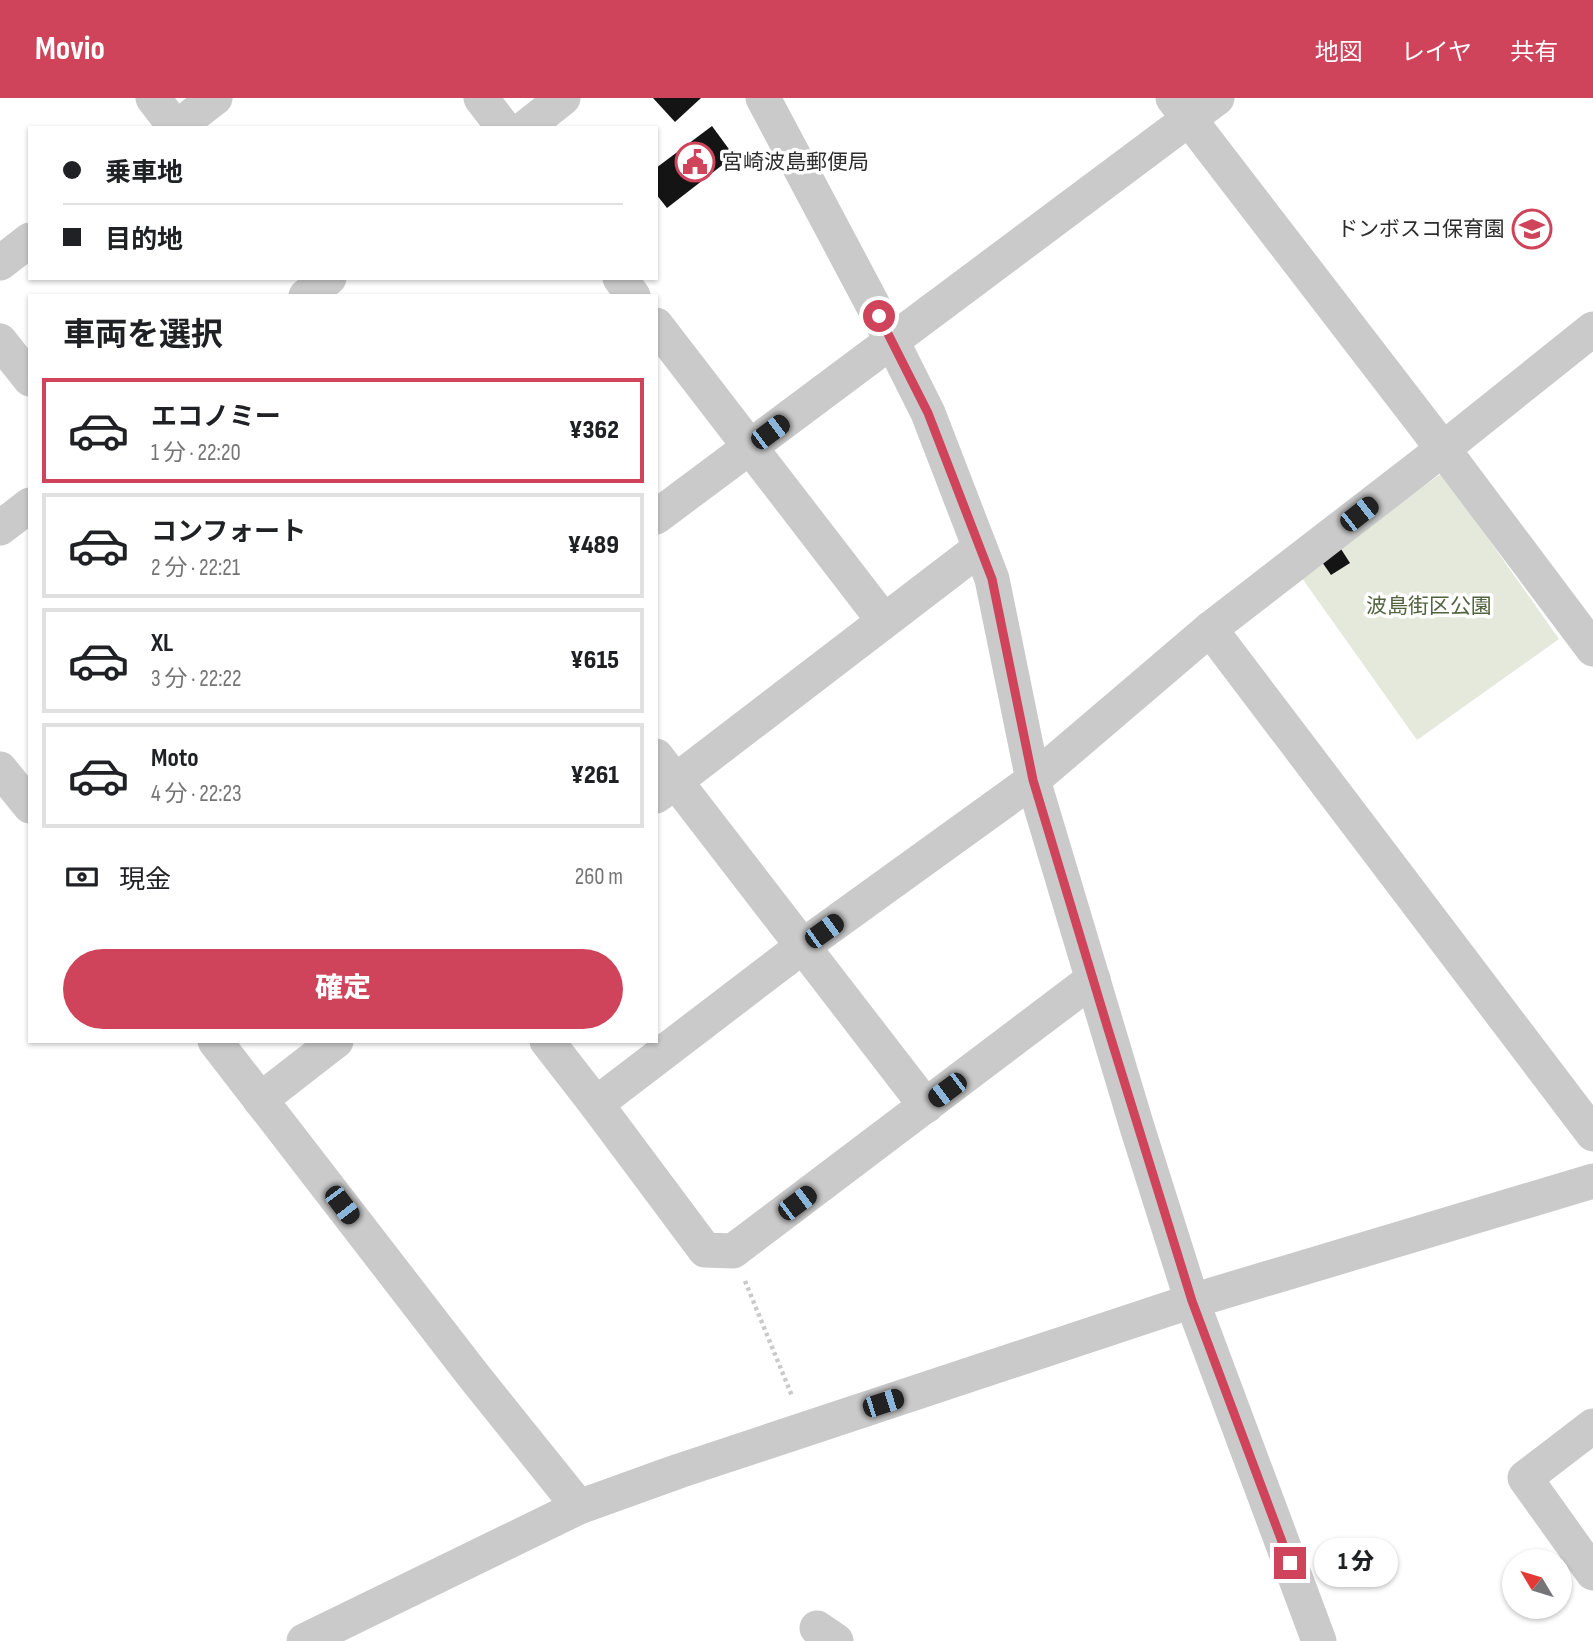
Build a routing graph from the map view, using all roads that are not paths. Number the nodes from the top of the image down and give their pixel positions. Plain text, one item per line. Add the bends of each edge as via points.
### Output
1 (153, 98) edge
2 (215, 98) edge
3 (481, 98) edge
4 (563, 98) edge
5 (763, 98) edge
6 (1217, 98) edge
7 (1181, 108) edge
8 (174, 126) edge
9 (179, 126) edge
10 (502, 126) edge
11 (528, 126) edge
12 (28, 242) edge
13 (0, 263) edge
14 (291, 280) edge
15 (326, 280) edge
16 (302, 294) edge
17 (307, 294) edge
18 (1593, 328) edge
19 (658, 329) edge
20 (0, 341) edge
21 (892, 341) junction
22 (28, 376) edge
23 (750, 447) junction
24 (1443, 449) junction
25 (28, 507) edge
26 (658, 516) edge
27 (0, 528) edge
28 (980, 548) junction
29 (884, 621) junction
30 (1210, 629) junction
31 (1593, 649) edge
32 (0, 769) edge
33 (663, 778) edge
34 (1033, 780) junction
35 (28, 804) edge
36 (803, 946) junction
37 (1093, 979) junction
38 (217, 1043) edge
39 (333, 1043) edge
40 (549, 1043) edge
41 (260, 1100) junction
42 (596, 1104) junction
43 (926, 1106) junction
44 (1593, 1133) edge
45 (1593, 1181) edge
46 (1192, 1301) junction
47 (1593, 1426) edge
48 (579, 1507) junction
49 (1593, 1573) edge
50 (304, 1641) edge
51 (1319, 1641) edge

1 - 8 street
2 - 9 street
3 - 10 street
4 - 11 street
5 - 21 street
6 - 7 street
7 - 21 street
7 - 24 street
12 - 13 street
14 - 16 street
15 - 17 street
18 - 24 street
19 - 23 street
20 - 22 street
21 - 23 street
21 - 28 street via 928,413
23 - 26 street
23 - 29 street
24 - 30 street
24 - 31 street
25 - 27 street
28 - 29 street
28 - 34 street via 992,579
29 - 33 street
30 - 34 street
30 - 44 street
32 - 35 street
33 - 36 street
34 - 36 street
34 - 37 street
36 - 42 street
36 - 43 street
37 - 43 street
37 - 46 street
38 - 41 street
39 - 41 street
40 - 42 street
41 - 48 street
42 - 43 street via 705,1250 733,1251
45 - 46 street
46 - 48 street
46 - 51 street
47 - 49 street via 1525,1478
48 - 50 street

